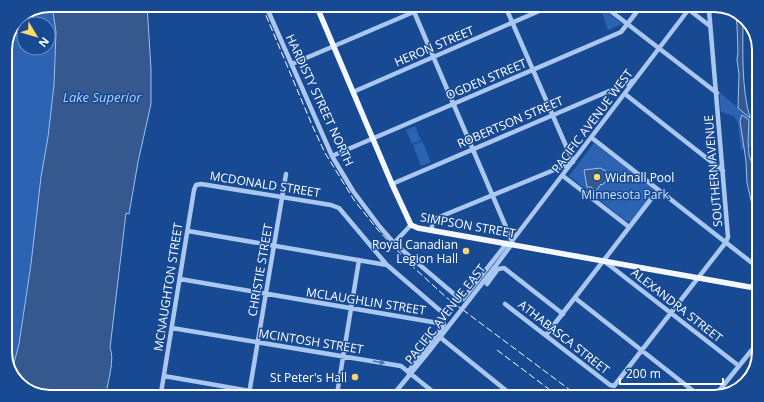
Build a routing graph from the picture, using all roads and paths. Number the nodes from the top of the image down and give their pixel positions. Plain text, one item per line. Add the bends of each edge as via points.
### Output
1 (269, 12) edge
2 (319, 12) edge
3 (409, 12) edge
4 (414, 12) edge
5 (508, 12) edge
6 (537, 12) edge
7 (612, 12) edge
8 (637, 12) edge
9 (687, 12) edge
10 (692, 12) edge
11 (709, 12) edge
12 (512, 23) junction
13 (628, 24) junction
14 (710, 26) junction
15 (334, 46) junction
16 (659, 49) junction
17 (433, 58) junction
18 (292, 64) junction
19 (533, 70) junction
20 (637, 79) junction
21 (353, 92) junction
22 (717, 93) junction
23 (625, 94) junction
24 (453, 104) junction
25 (552, 115) junction
26 (374, 138) junction
27 (592, 138) junction
28 (473, 148) junction
29 (332, 156) junction
30 (573, 162) junction
31 (723, 171) junction
32 (286, 174) dead end
33 (563, 176) junction
34 (392, 184) junction
35 (196, 185) joint
36 (658, 190) junction
37 (492, 195) junction
38 (282, 197) junction
39 (411, 226) junction
40 (629, 227) junction
41 (188, 230) junction
42 (432, 230) junction
43 (726, 242) junction
44 (394, 243) junction
45 (511, 243) junction
46 (275, 246) junction
47 (359, 260) junction
48 (603, 260) junction
49 (752, 263) edge
50 (387, 265) junction
51 (698, 278) junction
52 (180, 279) junction
53 (487, 284) dead end
54 (752, 287) edge
55 (266, 294) junction
56 (575, 298) junction
57 (505, 304) dead end
58 (352, 308) junction
59 (671, 313) junction
60 (563, 314) junction
61 (443, 325) junction
62 (172, 328) junction
63 (546, 336) junction
64 (258, 342) junction
65 (642, 350) junction
66 (752, 350) edge
67 (344, 356) junction
68 (738, 366) junction
69 (409, 373) junction
70 (164, 376) junction
71 (504, 388) joint
72 (162, 390) edge
73 (239, 390) edge
74 (250, 390) edge
75 (338, 390) edge
76 (397, 390) edge
77 (431, 390) edge
78 (506, 390) edge
79 (693, 390) edge
80 (719, 390) edge

1 - 18 street, HARDISTY STREET NORTH
2 - 15 main road, SIMPSON STREET
3 - 15 street
4 - 17 street
5 - 12 street
6 - 12 street, HERON STREET
7 - 13 street
8 - 13 street, OGDEN STREET
9 - 16 street, PACIFIC AVENUE WEST
10 - 14 street
11 - 14 street, SOUTHERN AVENUE
12 - 17 street, HERON STREET
12 - 19 street
13 - 16 street
13 - 19 street, OGDEN STREET via 621,32
14 - 22 street, SOUTHERN AVENUE
15 - 18 street
15 - 21 main road, SIMPSON STREET
16 - 20 street, PACIFIC AVENUE WEST
16 - 22 street
17 - 21 street, HERON STREET
17 - 24 street
18 - 29 street, HARDISTY STREET NORTH
19 - 24 street, OGDEN STREET
19 - 25 street
20 - 23 street, PACIFIC AVENUE WEST
20 - 25 street, ROBERTSON STREET
21 - 26 main road, SIMPSON STREET
22 - 31 street, SOUTHERN AVENUE
23 - 27 street, PACIFIC AVENUE WEST
23 - 31 street
24 - 26 street, OGDEN STREET
24 - 28 street
25 - 28 street, ROBERTSON STREET
25 - 30 street
26 - 29 street, OGDEN STREET
26 - 34 main road, SIMPSON STREET
27 - 30 street, PACIFIC AVENUE WEST
27 - 36 street
28 - 34 street, ROBERTSON STREET
28 - 37 street
29 - 44 street, HARDISTY STREET NORTH via 353,191
30 - 33 street, PACIFIC AVENUE WEST
30 - 37 street
31 - 43 street, SOUTHERN AVENUE via 728,237
32 - 38 street, CHRISTIE STREET
33 - 40 street
33 - 45 street, PACIFIC AVENUE WEST
34 - 39 main road, SIMPSON STREET
35 - 38 street, MCDONALD STREET via 205,184
35 - 41 street, MCNAUGHTON STREET
36 - 40 street
36 - 43 street
37 - 42 street via 437,218
37 - 45 street
38 - 46 street, CHRISTIE STREET
38 - 50 street, MCDONALD STREET via 338,208
39 - 42 main road, SIMPSON STREET
39 - 44 street
40 - 48 street
41 - 46 street
41 - 52 street, MCNAUGHTON STREET
42 - 45 main road, SIMPSON STREET
43 - 49 street
43 - 51 street, SOUTHERN AVENUE
44 - 45 street, HARDISTY STREET NORTH via 461,300
45 - 48 main road, SIMPSON STREET
45 - 69 street, PACIFIC AVENUE EAST, bridge via 426,355
46 - 47 street
46 - 55 street, CHRISTIE STREET
47 - 50 street
47 - 58 street
48 - 51 main road, SIMPSON STREET
48 - 56 street
48 - 59 street, ALEXANDRA STREET
50 - 61 street via 443,313
51 - 54 main road, SIMPSON STREET
51 - 59 street, SOUTHERN AVENUE
52 - 55 street, MCLAUGHLIN STREET
52 - 62 street, MCNAUGHTON STREET
53 - 60 street via 498,269 504,268
55 - 58 street, MCLAUGHLIN STREET
55 - 64 street, CHRISTIE STREET
56 - 60 street
56 - 65 street
57 - 63 street, ATHABASCA STREET
58 - 61 street, MCLAUGHLIN STREET
58 - 67 street
59 - 65 street, SOUTHERN AVENUE
59 - 68 street, ALEXANDRA STREET
60 - 63 street
61 - 69 street
61 - 71 street via 442,338
62 - 64 street, MCINTOSH STREET
62 - 70 street, MCNAUGHTON STREET
63 - 65 street, ATHABASCA STREET via 611,386 616,384
64 - 67 street, MCINTOSH STREET
64 - 74 street, CHRISTIE STREET
65 - 79 street
66 - 68 street
67 -> 69 street, MCINTOSH STREET via 401,366
67 - 75 street
68 - 80 street
69 - 76 street, PACIFIC AVENUE EAST
69 - 77 street, MCINTOSH STREET
70 - 72 street, MCNAUGHTON STREET
70 - 73 street
71 - 78 street

